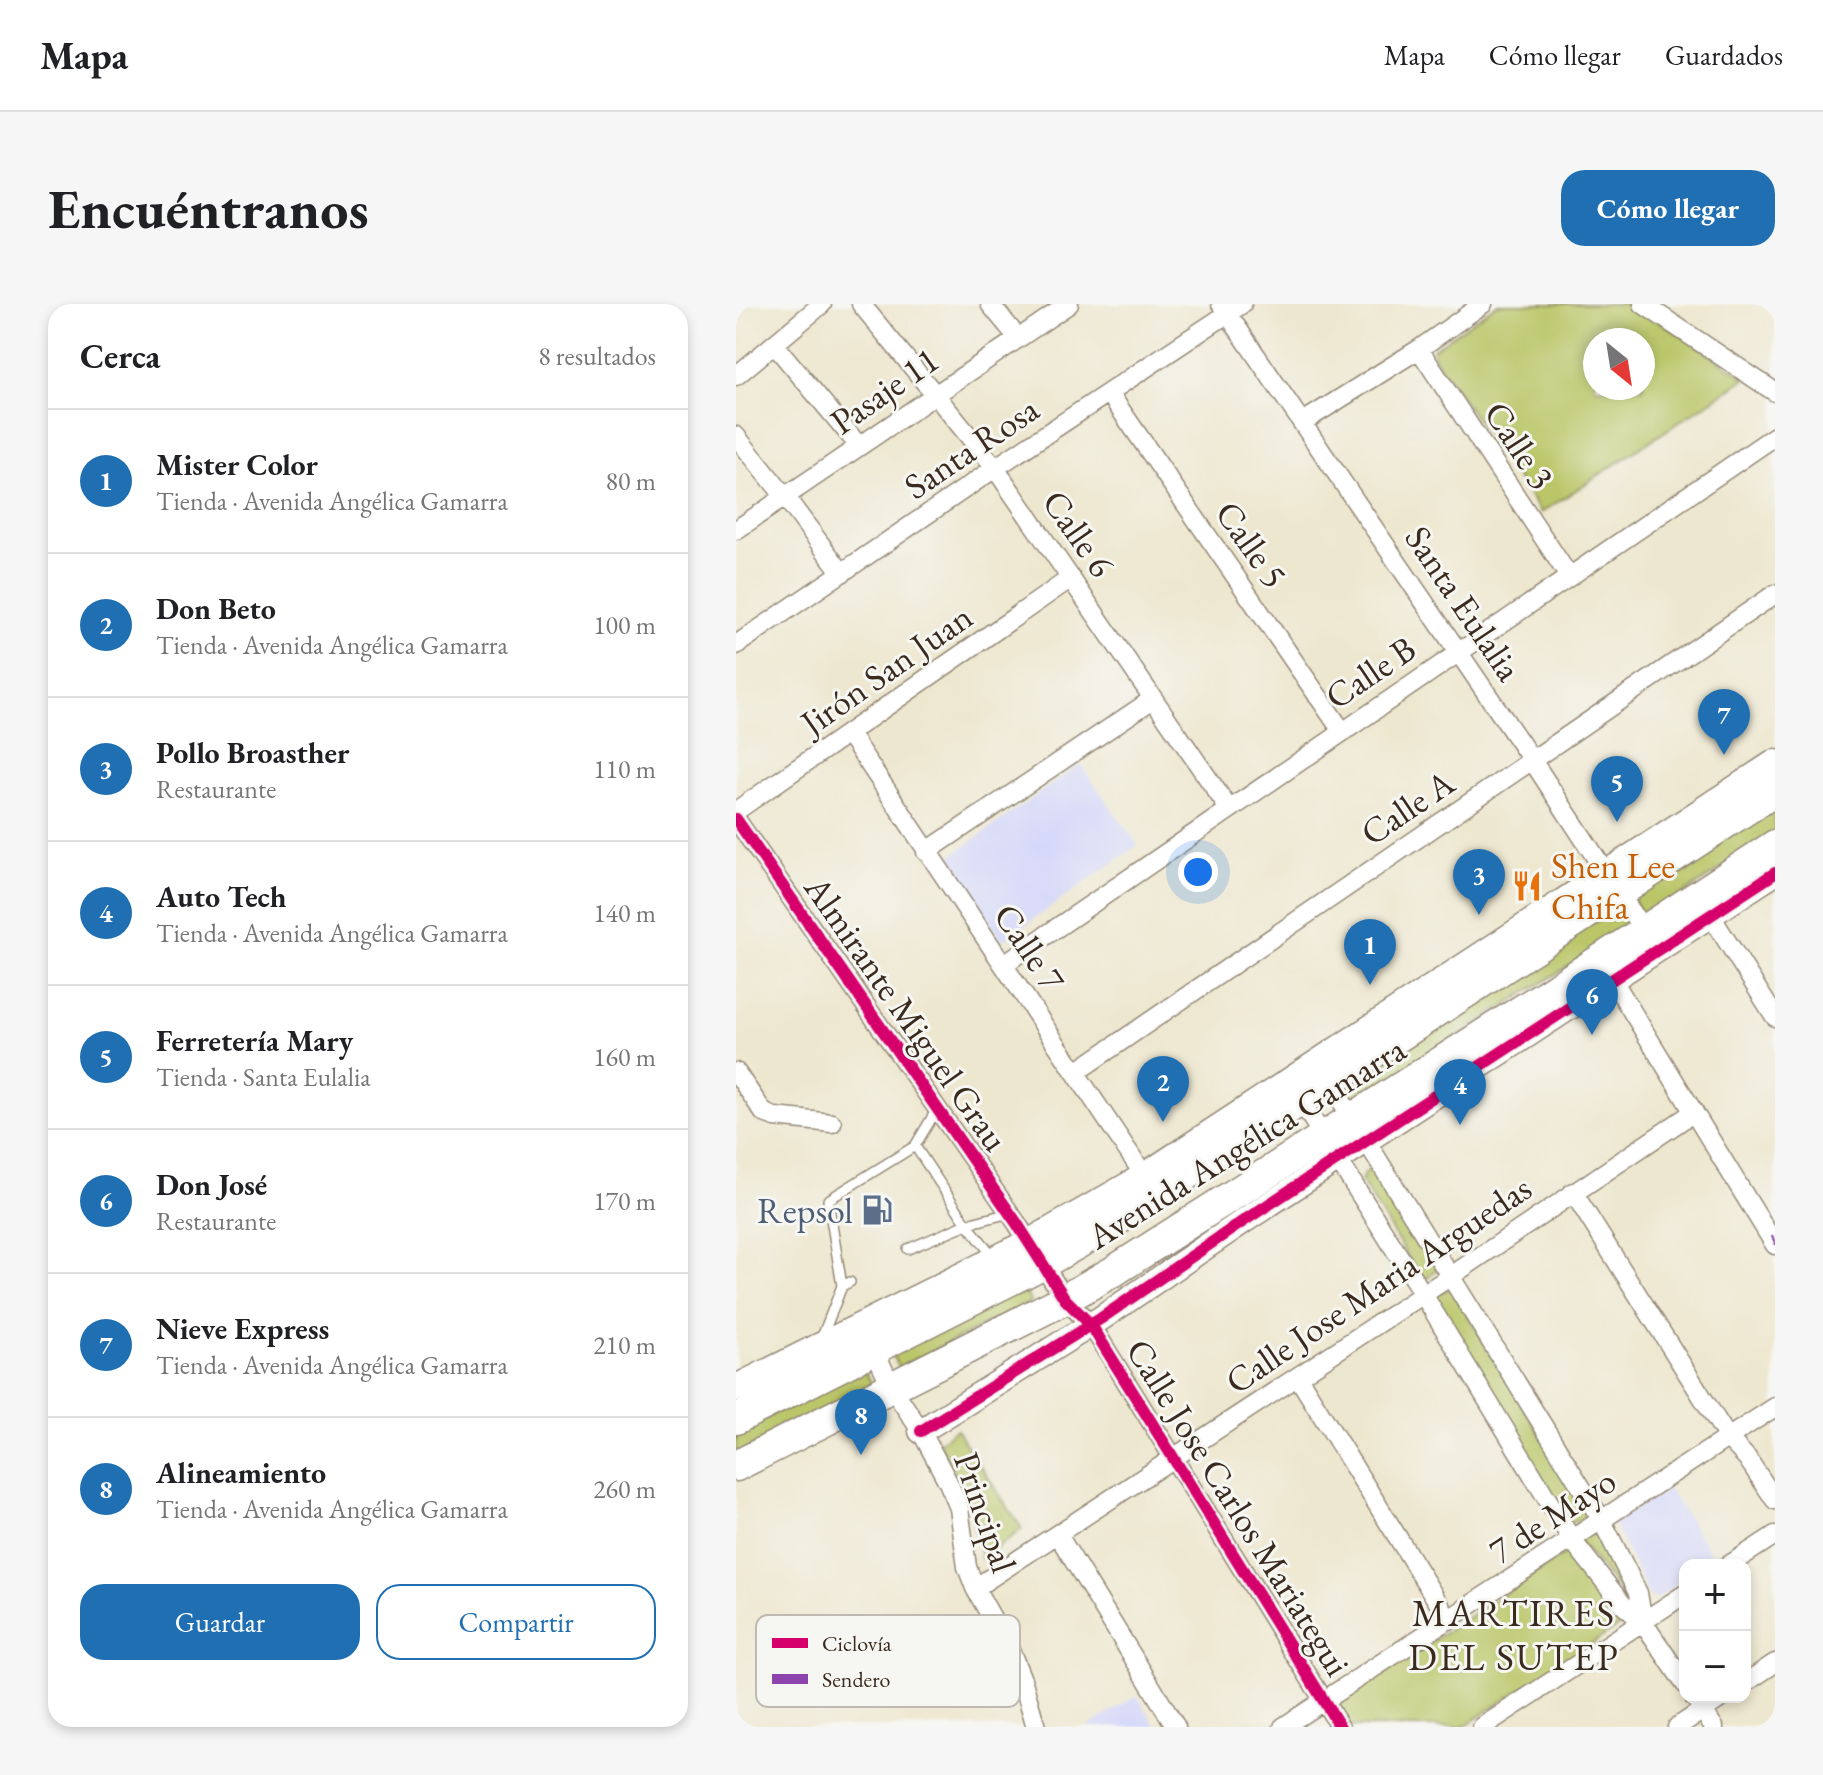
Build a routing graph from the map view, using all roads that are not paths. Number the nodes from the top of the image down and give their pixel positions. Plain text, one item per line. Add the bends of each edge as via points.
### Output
1 (822, 304) edge
2 (861, 304) edge
3 (990, 304) edge
4 (1069, 304) edge
5 (1483, 304) edge
6 (1643, 304) edge
7 (1231, 307) edge
8 (1018, 338) junction
9 (774, 344) junction
10 (1419, 349) junction
11 (736, 376) edge
12 (1775, 392) edge
13 (935, 393) junction
14 (1109, 393) junction
15 (1303, 422) junction
16 (736, 436) edge
17 (1775, 436) edge
18 (859, 446) junction
19 (995, 468) junction
20 (786, 498) junction
21 (736, 530) edge
22 (842, 573) junction
23 (1568, 575) junction
24 (1071, 578) junction
25 (1775, 594) edge
26 (736, 645) edge
27 (1458, 651) junction
28 (1153, 699) junction
29 (1342, 731) junction
30 (849, 734) junction
31 (1532, 760) junction
32 (1775, 763) edge
33 (1775, 791) edge
34 (1229, 809) junction
35 (736, 811) edge
36 (736, 819) edge
37 (1775, 845) edge
38 (926, 852) junction
39 (1775, 873) edge
40 (1614, 883) junction
41 (1705, 905) junction
42 (1644, 931) junction
43 (1004, 964) junction
44 (1607, 970) junction
45 (1775, 1016) edge
46 (736, 1072) edge
47 (1076, 1072) junction
48 (1323, 1072) junction
49 (1295, 1092) junction
50 (937, 1109) junction
51 (1694, 1112) junction
52 (832, 1123) dead end
53 (1360, 1130) junction
54 (915, 1146) junction
55 (1332, 1149) junction
56 (1151, 1186) junction
57 (1573, 1192) junction
58 (1010, 1213) junction
59 (967, 1224) junction
60 (1775, 1245) edge
61 (908, 1249) dead end
62 (1036, 1253) junction
63 (995, 1259) junction
64 (1451, 1276) junction
65 (1423, 1294) junction
66 (1065, 1299) junction
67 (1091, 1325) junction
68 (868, 1336) junction
69 (819, 1346) junction
70 (1298, 1377) junction
71 (891, 1386) junction
72 (736, 1388) edge
73 (1775, 1407) edge
74 (736, 1419) edge
75 (921, 1431) junction
76 (1728, 1438) junction
77 (1175, 1458) junction
78 (736, 1466) edge
79 (1775, 1500) edge
80 (1601, 1519) junction
81 (1058, 1535) junction
82 (1775, 1535) edge
83 (1572, 1540) junction
84 (1738, 1559) edge
85 (975, 1588) junction
86 (1679, 1598) edge
87 (990, 1615) edge
88 (1449, 1620) junction
89 (1643, 1622) junction
90 (1775, 1663) edge
91 (1020, 1674) edge
92 (1679, 1675) edge
93 (1751, 1679) edge
94 (1324, 1700) junction
95 (1698, 1704) edge
96 (1036, 1727) edge
97 (1176, 1727) edge
98 (1283, 1727) edge
99 (1340, 1727) edge
100 (1482, 1727) edge
101 (1677, 1727) edge
102 (1714, 1727) edge

1 - 9 street
2 - 13 street, Calle 6
3 - 8 street
4 - 8 street, Pasaje 11
5 - 10 street
6 - 12 street
7 - 14 street, Santa Rosa
7 - 15 street, Santa Eulalia
8 - 13 street, Pasaje 11
9 - 11 street
9 - 18 street
10 - 15 street
10 - 23 street, Calle 3
13 - 18 street, Pasaje 11
13 - 19 street, Calle 6
14 - 19 street, Santa Rosa
14 - 29 street, Calle 5
15 - 27 street, Santa Eulalia
16 - 20 street
17 - 23 street, Calle B
18 - 20 street, Pasaje 11
19 - 22 street, Santa Rosa
19 - 24 street, Calle 6
20 - 21 street, Pasaje 11
20 - 22 street
22 - 26 street, Santa Rosa
23 - 27 street, Calle B
24 - 28 street, Calle 6
24 - 30 street, Jirón San Juan
25 - 31 street, Calle A
27 - 29 street, Calle B
27 - 31 street, Santa Eulalia
28 - 34 street, Calle 6
28 - 38 street
29 - 34 street, Calle B
30 - 35 street, Jirón San Juan
30 - 38 street, Calle 7
31 - 40 street, Santa Eulalia
31 - 47 street, Calle A
32 - 40 main road, Avenida Angélica Gamarra
33 - 40 main road, Avenida Angélica Gamarra
34 - 43 street, Calle B
36 - 50 street, Almirante Miguel Grau
37 - 41 main road, Avenida Angélica Gamarra
38 - 43 street, Calle 7
39 - 41 street, Avenida Angélica Gamarra
40 - 42 street, Santa Eulalia
40 - 48 main road, Avenida Angélica Gamarra
41 - 42 main road, Avenida Angélica Gamarra
41 - 44 street, Avenida Angélica Gamarra
41 - 45 street
42 - 44 main road, Avenida Angélica Gamarra
43 - 47 street, Calle 7
44 - 51 street
44 - 53 main road, Avenida Angélica Gamarra
46 - 52 street via 764,1113
47 - 56 street, Calle 7
48 - 49 main road, Avenida Angélica Gamarra
48 - 53 street
49 - 55 street
49 - 56 main road, Avenida Angélica Gamarra
50 - 54 lane
50 - 58 street, Almirante Miguel Grau
51 - 57 street, Calle Jose Maria Arguedas
51 - 60 street
53 - 55 main road, Avenida Angélica Gamarra
53 - 64 street
54 - 59 lane
54 - 69 lane via 828,1200 846,1284
55 - 65 street
55 - 66 main road, Avenida Angélica Gamarra
55 - 67 street, Avenida Angélica Gamarra
56 - 62 main road, Avenida Angélica Gamarra
57 - 64 street, Calle Jose Maria Arguedas
57 - 76 street
58 - 59 lane
58 - 62 street, Almirante Miguel Grau
59 - 61 lane
59 - 63 lane
62 - 63 main road, Avenida Angélica Gamarra
62 - 66 street, Calle Jose Carlos Mariategui
62 - 68 main road, Avenida Angélica Gamarra
63 - 68 main road, Avenida Angélica Gamarra
64 - 65 street, Calle Jose Maria Arguedas
64 - 80 street
65 - 70 street, Calle Jose Maria Arguedas
65 - 83 street
66 - 67 street, Calle Jose Carlos Mariategui
66 - 71 main road, Avenida Angélica Gamarra
67 - 75 street, Avenida Angélica Gamarra
67 - 77 street, Calle Jose Carlos Mariategui
68 - 69 main road, Avenida Angélica Gamarra
68 - 71 street, Principal
68 - 74 main road, Avenida Angélica Gamarra
69 - 72 main road, Avenida Angélica Gamarra
70 - 77 street, Calle Jose Maria Arguedas
70 - 88 street
71 - 75 street, Principal
71 - 78 main road, Avenida Angélica Gamarra
73 - 76 street, 7 de Mayo
75 - 85 street, Principal via 959,1508
76 - 79 street
76 - 80 street, 7 de Mayo
77 - 81 street, Calle Jose Maria Arguedas
77 - 94 street, Calle Jose Carlos Mariategui
80 - 83 street, 7 de Mayo
80 - 89 street via 1638,1593
81 - 85 street, Calle Jose Maria Arguedas
81 - 97 street
82 - 84 street
83 - 88 street, 7 de Mayo
83 - 89 street
85 - 87 street, Principal
86 - 89 street
88 - 94 street, 7 de Mayo
89 - 92 street
89 - 100 street
90 - 93 street
91 - 96 street, Principal
94 - 98 street, 7 de Mayo
94 - 99 street, Calle Jose Carlos Mariategui
95 - 101 street
95 - 102 street

